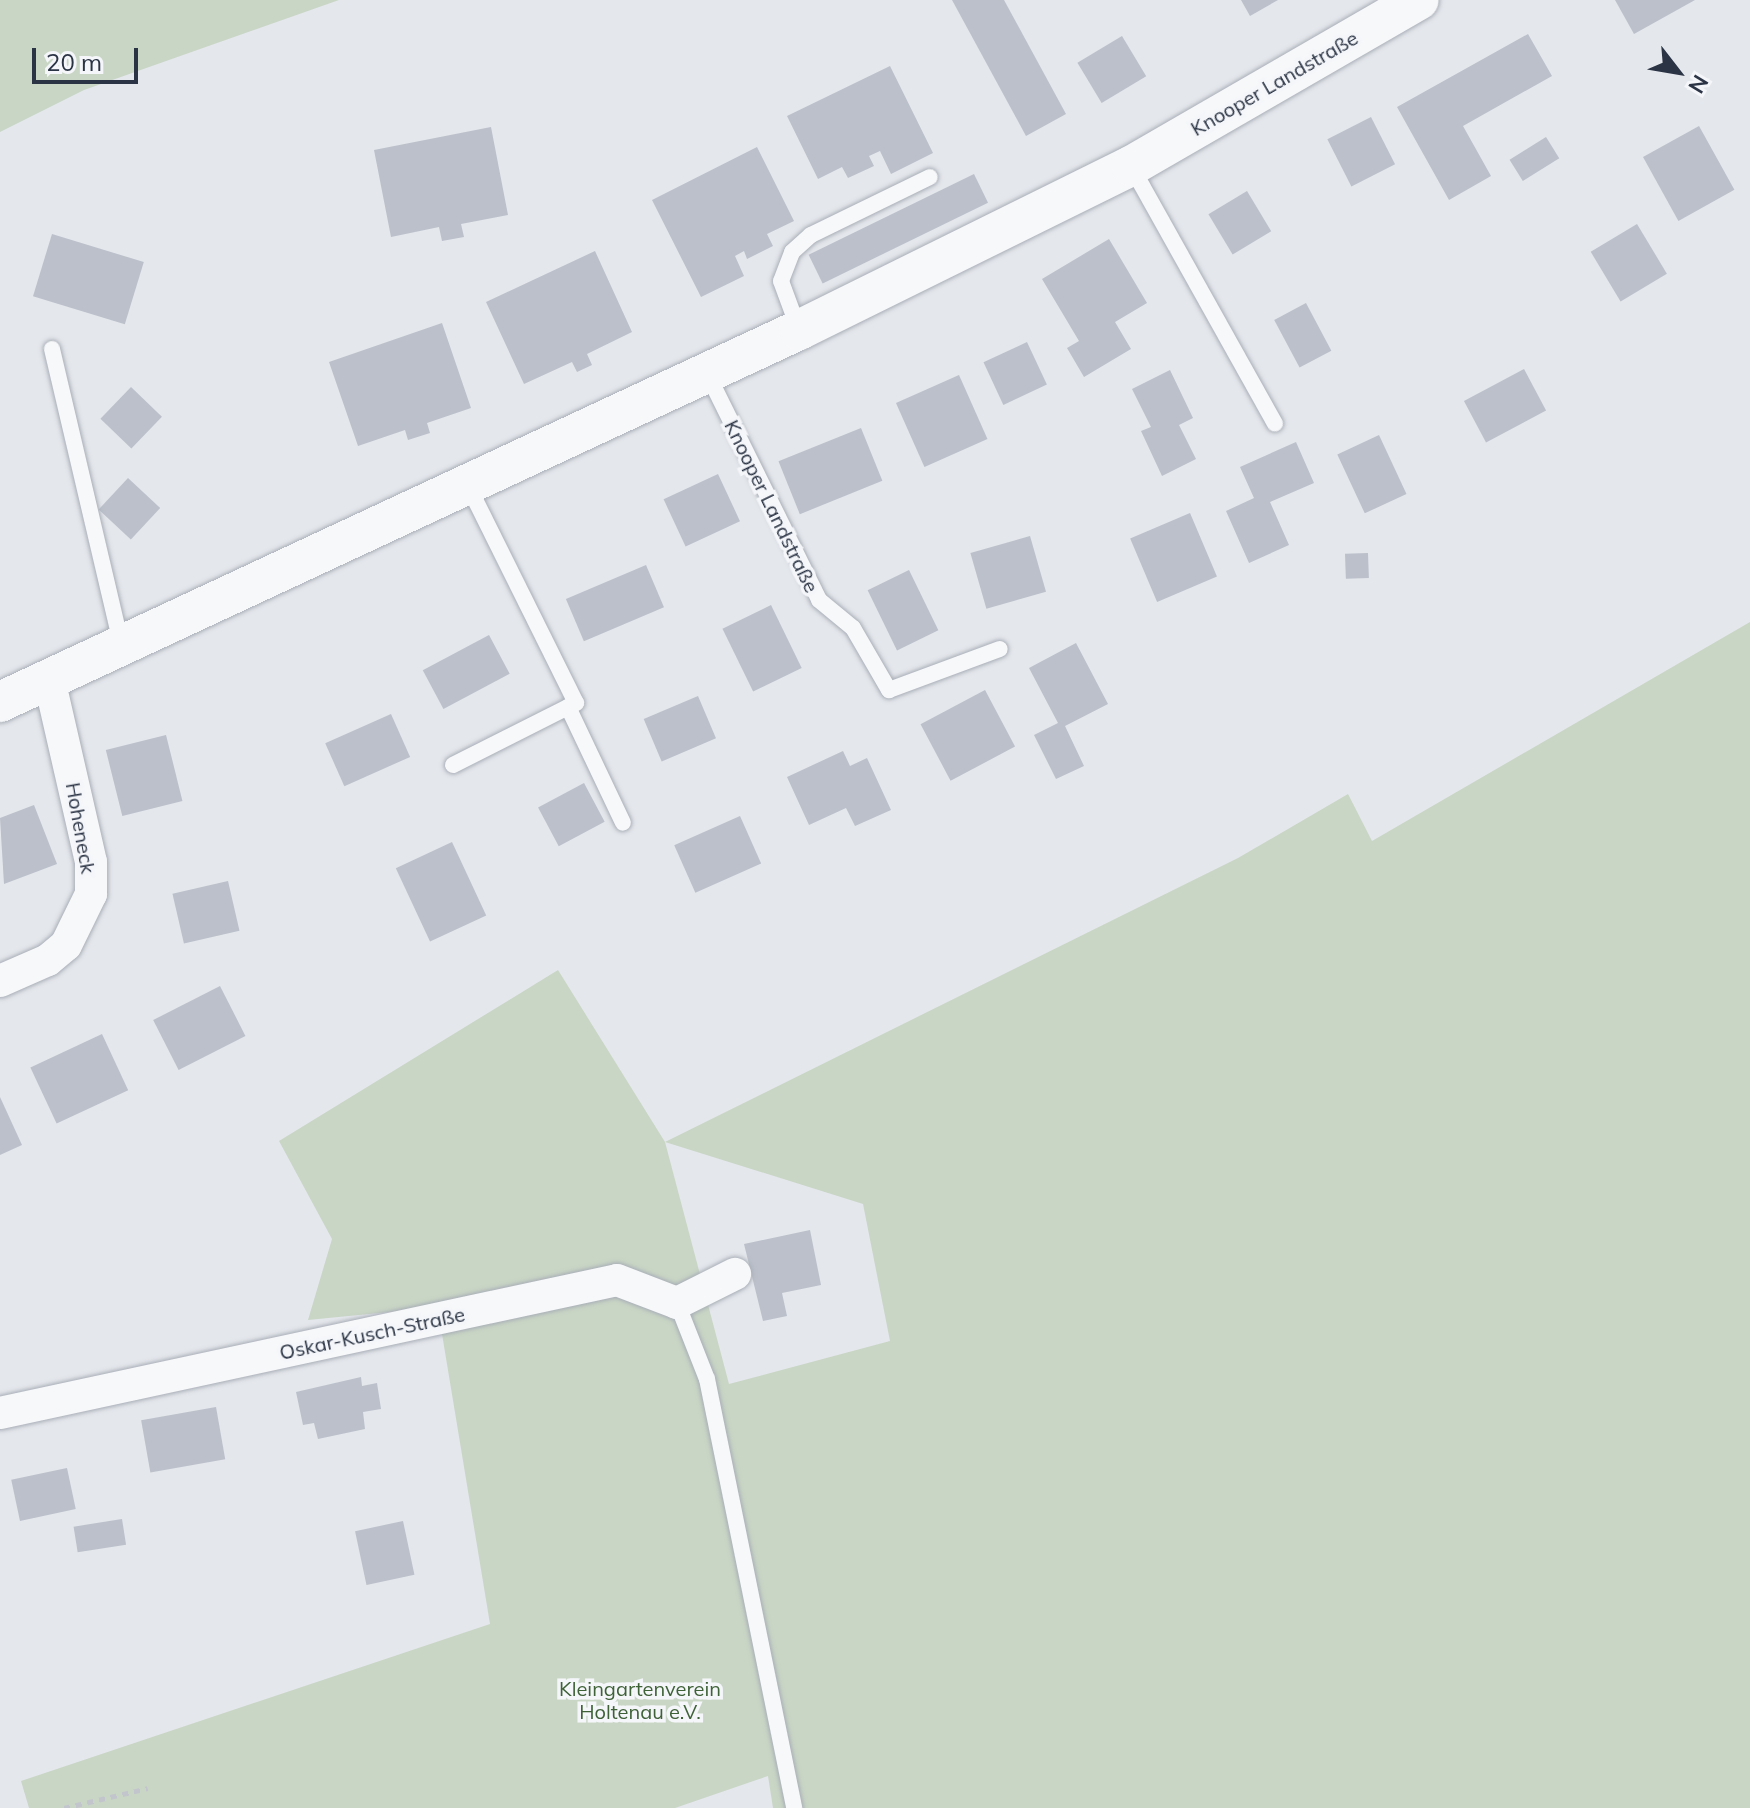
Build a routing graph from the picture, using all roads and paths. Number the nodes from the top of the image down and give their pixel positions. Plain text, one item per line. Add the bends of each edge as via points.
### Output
1 (1418, 0) edge
2 (1131, 166) junction
3 (930, 177) dead end
4 (799, 330) junction
5 (52, 349) dead end
6 (707, 373) junction
7 (1275, 424) dead end
8 (467, 484) junction
9 (121, 645) junction
10 (1000, 649) dead end
11 (49, 679) junction
12 (0, 702) edge
13 (568, 707) junction
14 (453, 765) dead end
15 (623, 823) dead end
16 (0, 981) edge
17 (735, 1274) dead end
18 (677, 1303) junction
19 (0, 1413) edge
20 (148, 1788) dead end
21 (64, 1808) edge
22 (794, 1808) edge

1 - 2 street, Knooper Landstraße
2 - 4 street, Knooper Landstraße
2 - 7 lane
3 - 4 lane via 811,235 792,252 781,281
4 - 6 street, Knooper Landstraße
5 - 9 lane
6 - 8 street, Knooper Landstraße
6 - 10 lane, Knooper Landstraße via 819,600 853,628 889,690
8 - 9 street, Knooper Landstraße
8 - 13 lane via 576,703
9 - 11 street, Knooper Landstraße
11 - 12 street, Knooper Landstraße
11 - 16 street, Hoheneck via 91,862 91,894 66,945 48,960
13 - 14 lane
13 - 15 lane
17 - 18 street
18 - 19 street, Oskar-Kusch-Straße via 617,1280
18 - 22 lane via 707,1379
20 - 21 path

